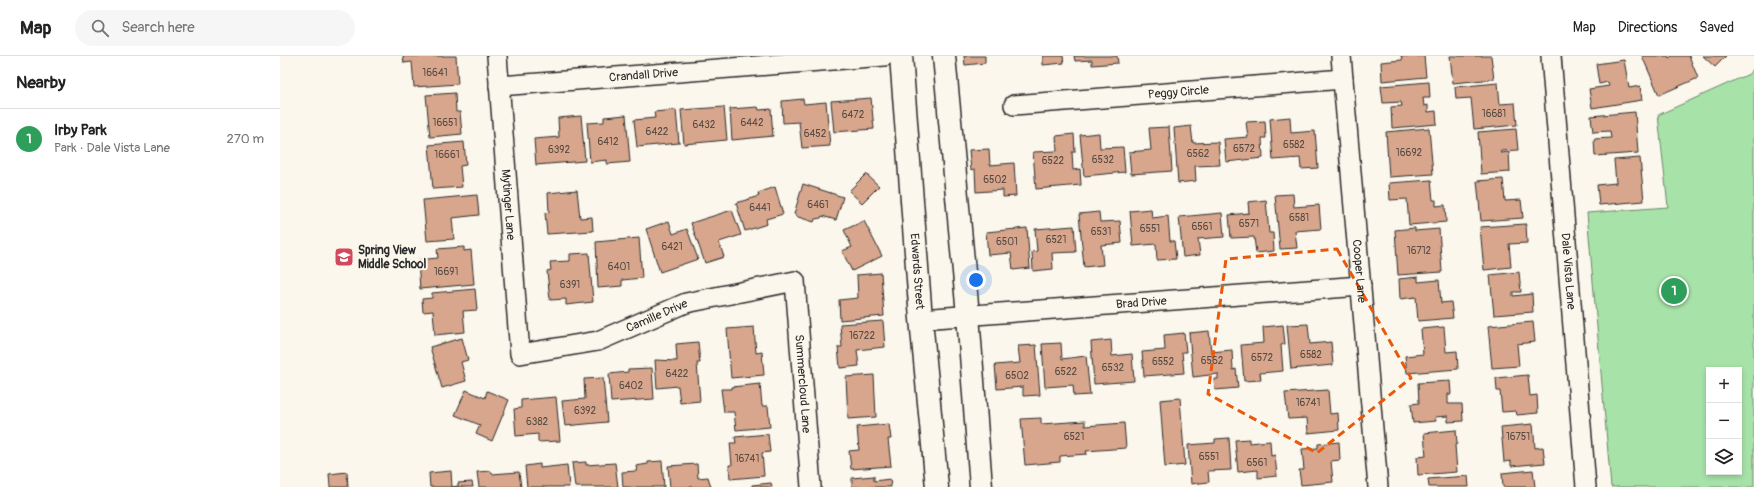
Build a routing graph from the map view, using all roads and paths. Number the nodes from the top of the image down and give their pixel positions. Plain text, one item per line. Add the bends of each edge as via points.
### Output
1 (497, 56) edge
2 (884, 56) edge
3 (901, 56) edge
4 (944, 56) edge
5 (1341, 56) edge
6 (1551, 56) edge
7 (1343, 79) junction
8 (499, 86) junction
9 (1014, 105) dead end
10 (795, 281) joint
11 (1361, 286) junction
12 (968, 315) junction
13 (921, 319) junction
14 (520, 354) joint
15 (811, 487) edge
16 (937, 487) edge
17 (981, 487) edge
18 (1378, 487) edge
19 (1586, 487) edge

1 - 8 street, Mytinger Lane
2 - 8 street, Crandall Drive
3 - 13 main road, Edwards Street
4 - 12 main road
5 - 7 street, Cooper Lane
6 - 19 street, Dale Vista Lane
7 - 9 street, Peggy Circle
7 - 11 street, Cooper Lane
8 - 14 street, Mytinger Lane
10 - 14 street, Camille Drive via 686,303 598,341
10 - 15 street, Summercloud Lane
11 - 12 street, Brad Drive
11 - 18 street, Cooper Lane
12 - 13 street, Brad Drive
12 - 17 main road
13 - 16 main road, Edwards Street

